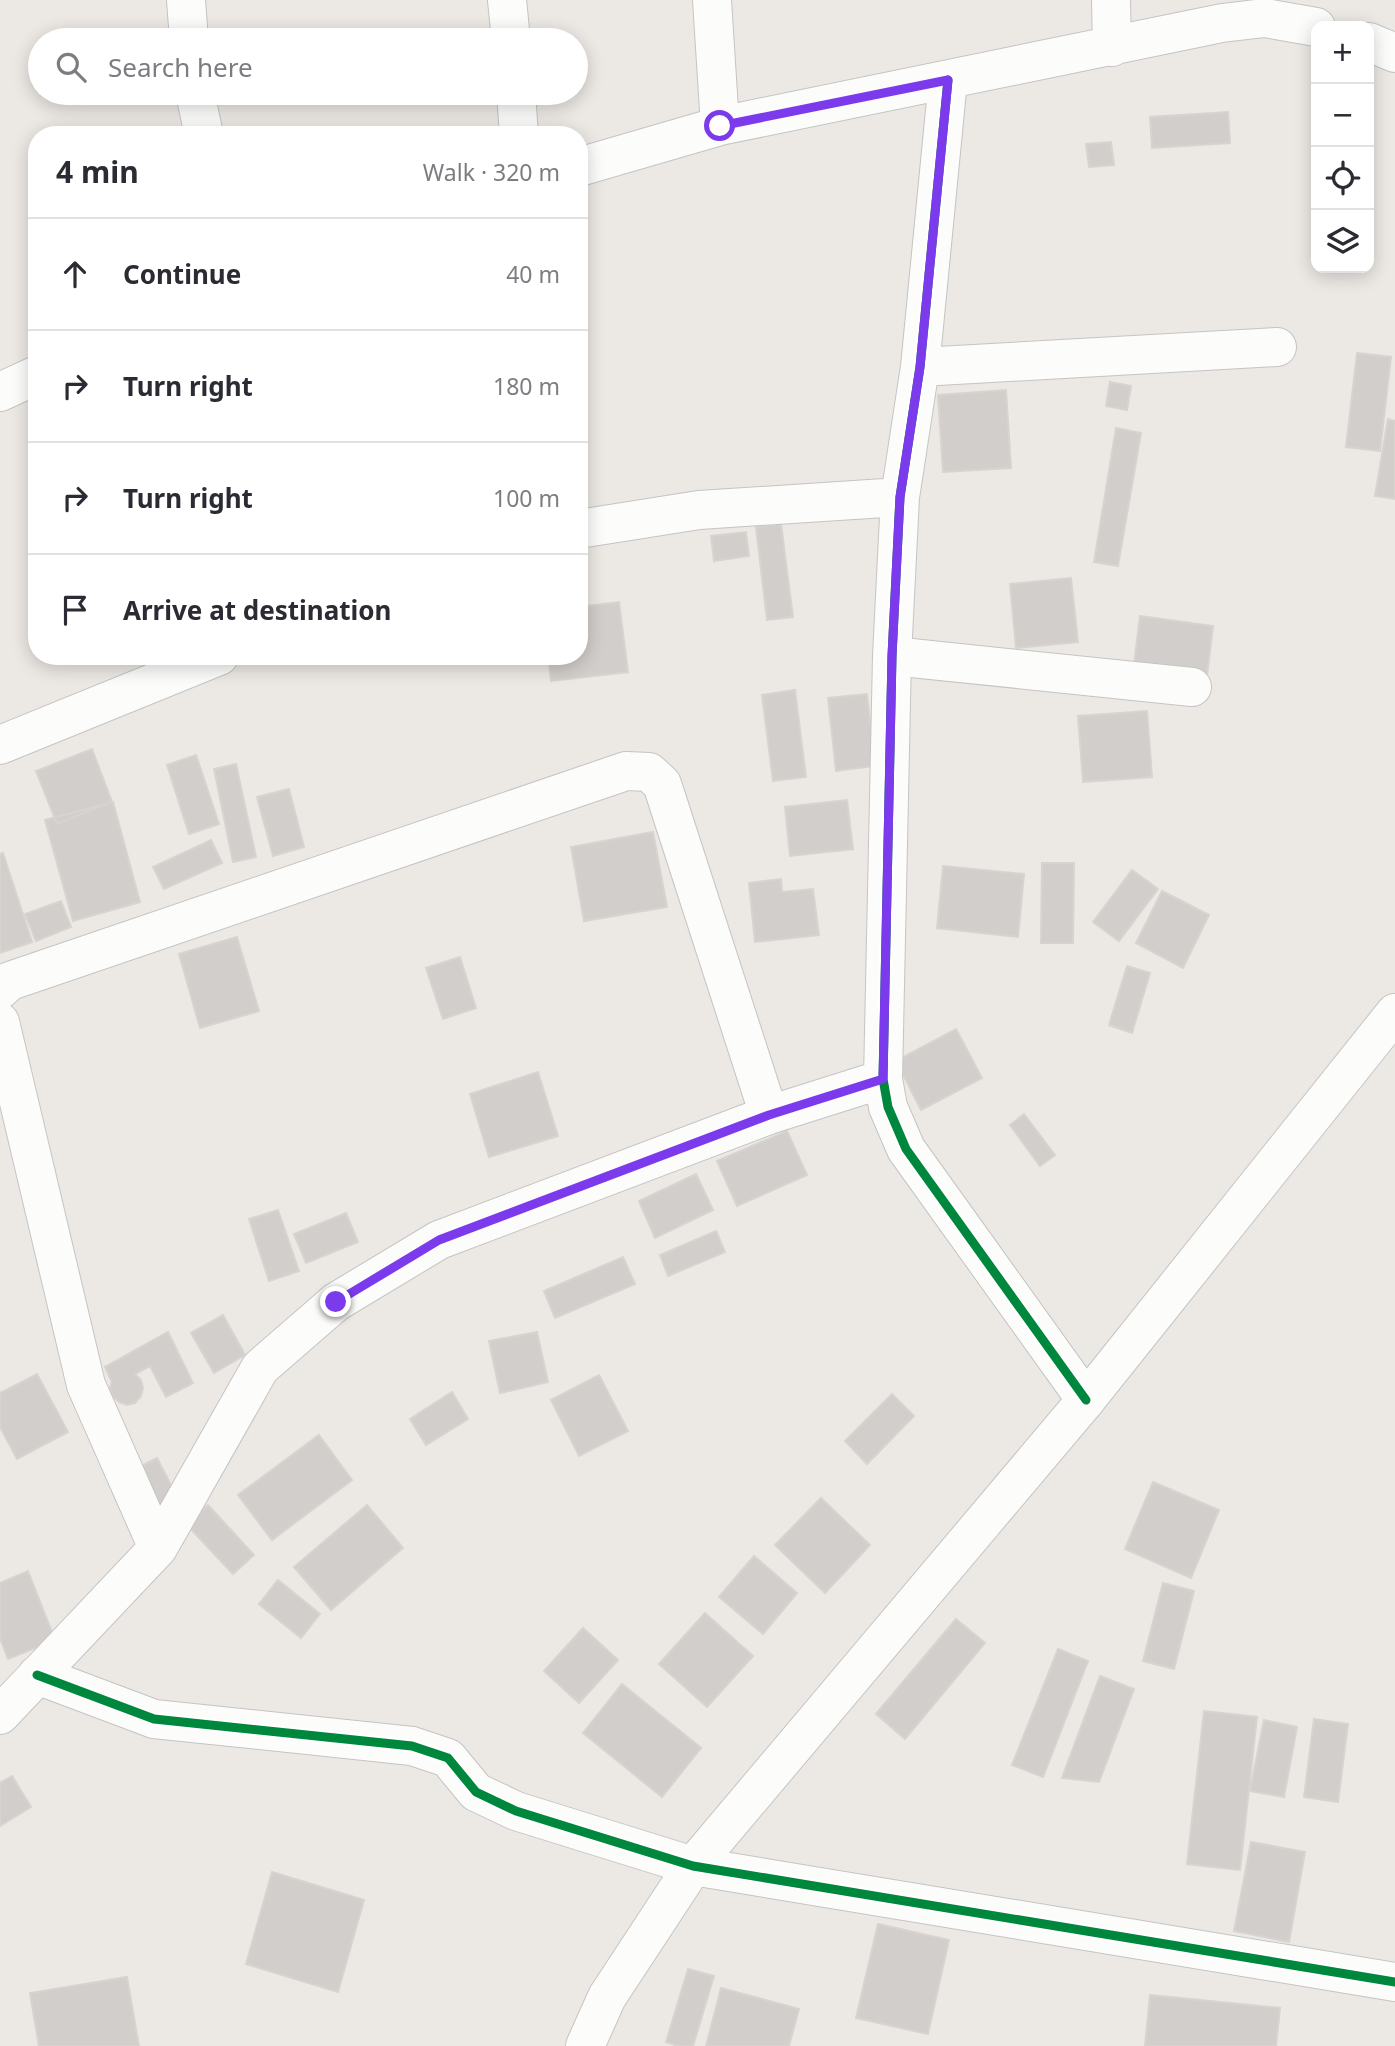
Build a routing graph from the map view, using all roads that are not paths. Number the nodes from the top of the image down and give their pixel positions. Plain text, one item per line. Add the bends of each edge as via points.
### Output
1 (186, 0) edge
2 (507, 0) edge
3 (712, 0) edge
4 (1111, 0) edge
5 (1311, 26) edge
6 (188, 28) edge
7 (510, 28) edge
8 (1374, 44) edge
9 (1112, 47) junction
10 (1395, 53) edge
11 (948, 80) junction
12 (198, 105) edge
13 (517, 105) edge
14 (202, 126) edge
15 (518, 126) edge
16 (720, 126) junction
17 (588, 164) edge
18 (1277, 347) dead end
19 (920, 367) junction
20 (28, 380) edge
21 (0, 392) edge
22 (900, 497) junction
23 (588, 528) edge
24 (892, 656) junction
25 (197, 665) edge
26 (1192, 687) dead end
27 (0, 745) edge
28 (0, 990) edge
29 (1395, 1013) edge
30 (0, 1022) edge
31 (883, 1079) junction
32 (769, 1115) junction
33 (1086, 1400) junction
34 (158, 1548) junction
35 (37, 1675) junction
36 (0, 1714) edge
37 (693, 1866) junction
38 (1395, 1982) edge
39 (584, 2046) edge

1 - 6 street
2 - 7 street
3 - 16 street
4 - 9 street
5 - 9 street via 1265,18
8 - 10 street
9 - 11 street
11 - 16 street
11 - 19 street
12 - 14 street
13 - 15 street
16 - 17 street
18 - 19 street
19 - 22 street
20 - 21 street
22 - 23 street via 699,510
22 - 24 street
24 - 26 street
24 - 31 street
25 - 27 street
28 - 32 street via 10,981 626,771 649,772 662,784
29 - 33 street
30 - 34 street via 86,1385
31 - 32 street
31 - 33 street via 887,1107 906,1149
32 - 34 street via 439,1240 336,1302 260,1368
33 - 37 street
34 - 35 street
35 - 36 street
35 - 37 street via 154,1719 412,1746 448,1758 477,1792 516,1811
37 - 38 street
37 - 39 street via 607,1997

